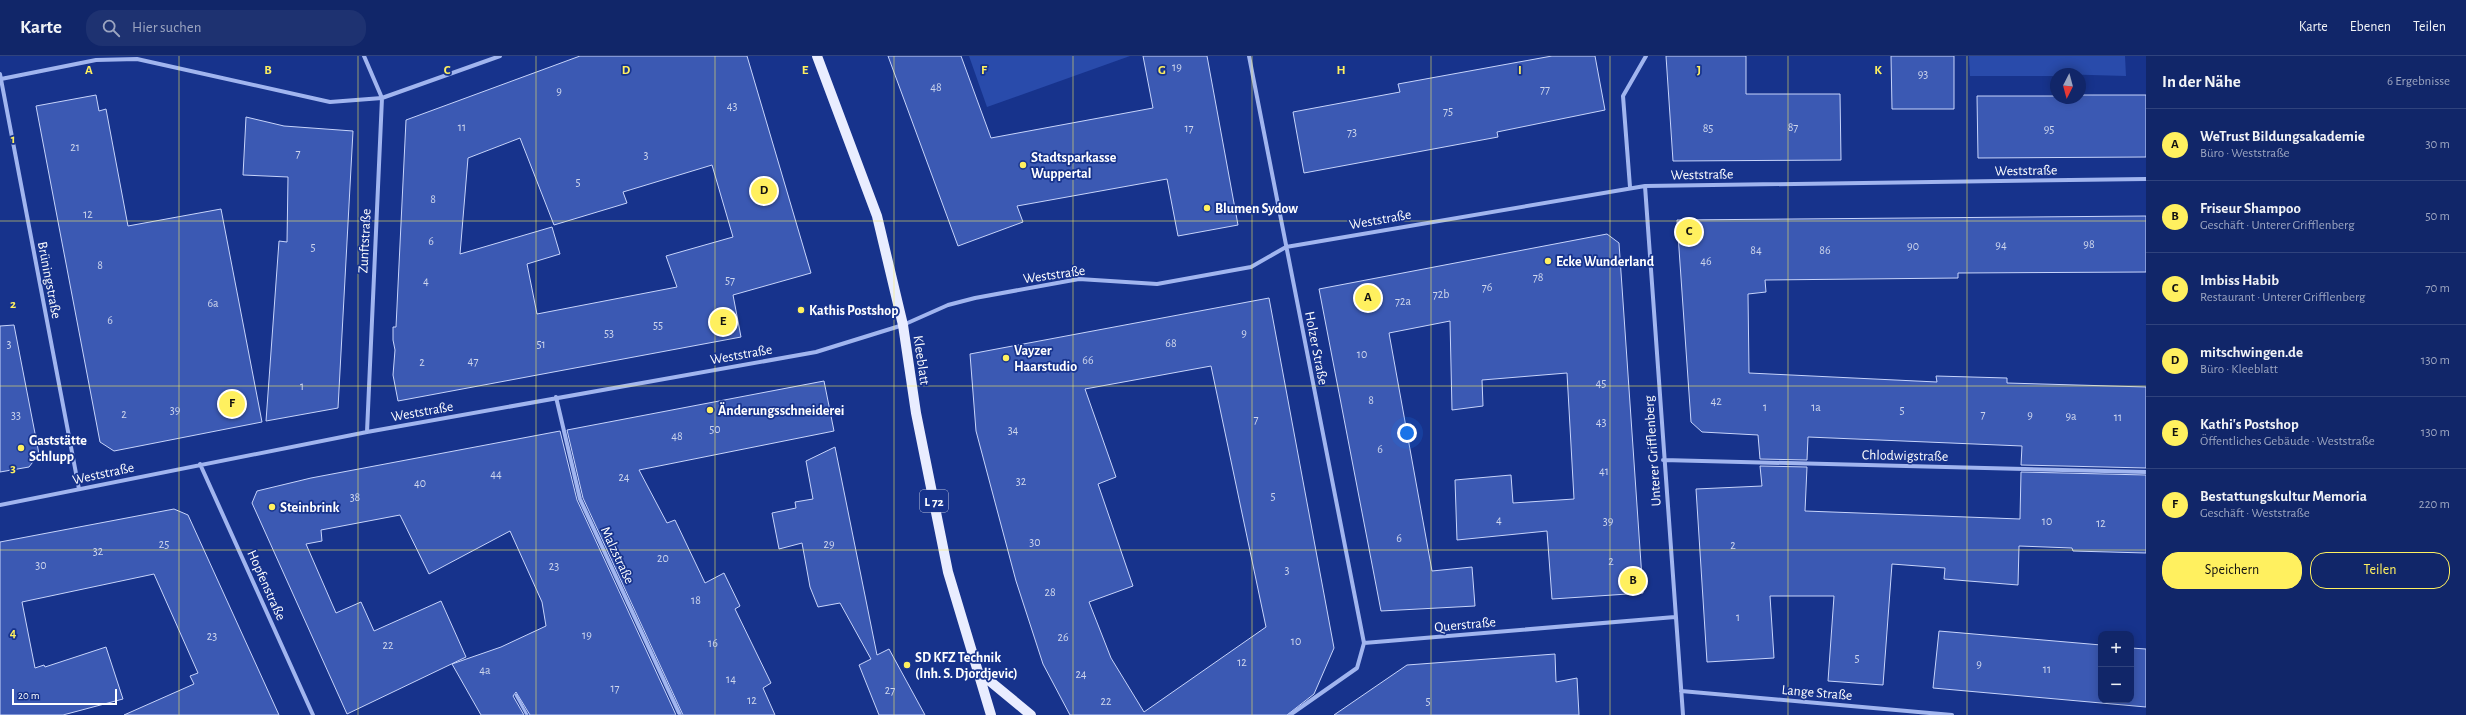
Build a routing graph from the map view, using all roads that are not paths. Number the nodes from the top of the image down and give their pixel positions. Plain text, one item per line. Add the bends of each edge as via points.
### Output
1 (364, 56) edge
2 (500, 56) edge
3 (817, 56) edge
4 (1249, 56) edge
5 (1646, 56) edge
6 (0, 77) edge
7 (382, 98) junction
8 (2146, 179) edge
9 (1645, 186) junction
10 (1630, 187) junction
11 (1286, 247) junction
12 (903, 325) junction
13 (556, 397) junction
14 (367, 432) junction
15 (1663, 460) junction
16 (200, 464) junction
17 (2146, 472) edge
18 (79, 489) junction
19 (0, 505) edge
20 (1675, 617) junction
21 (1364, 643) junction
22 (980, 674) junction
23 (1681, 691) junction
24 (516, 695) dead end
25 (313, 715) edge
26 (527, 715) edge
27 (680, 715) edge
28 (991, 715) edge
29 (1031, 715) edge
30 (1290, 715) edge
31 (1683, 715) edge
32 (1952, 715) edge

1 - 7 street, Zunftstraße
2 - 7 street
3 - 12 main road, Kleeblatt / L 72 via 877,216
4 - 11 street, Holzer Straße
5 - 10 street via 1623,96
6 - 7 street via 96,60 137,59 330,102
6 - 18 street, Brüningstraße
7 - 14 street, Zunftstraße
8 - 9 street, Weststraße
9 - 10 street, Weststraße
9 - 15 street, Unterer Grifflenberg
10 - 11 street, Weststraße
11 - 12 street, Weststraße via 1251,267 1158,284 1079,279 948,305
11 - 21 street, Holzer Straße
12 - 13 street, Weststraße via 816,352
12 - 22 main road, Kleeblatt / L 72 via 916,413 948,572
13 - 14 street, Weststraße
13 - 27 street, Malzstraße via 580,499
14 - 16 street, Weststraße
15 - 17 street, Chlodwigstraße
15 - 20 street, Unterer Grifflenberg
16 - 18 street, Weststraße
16 - 25 street, Hopfenstraße
18 - 19 street, Weststraße
20 - 21 street, Querstraße
20 - 23 street, Unterer Grifflenberg
21 - 30 street via 1357,668
22 - 28 main road, Kleeblatt / L 72
22 - 29 main road
23 - 31 street, Unterer Grifflenberg
23 - 32 street, Lange Straße
24 - 26 lane

